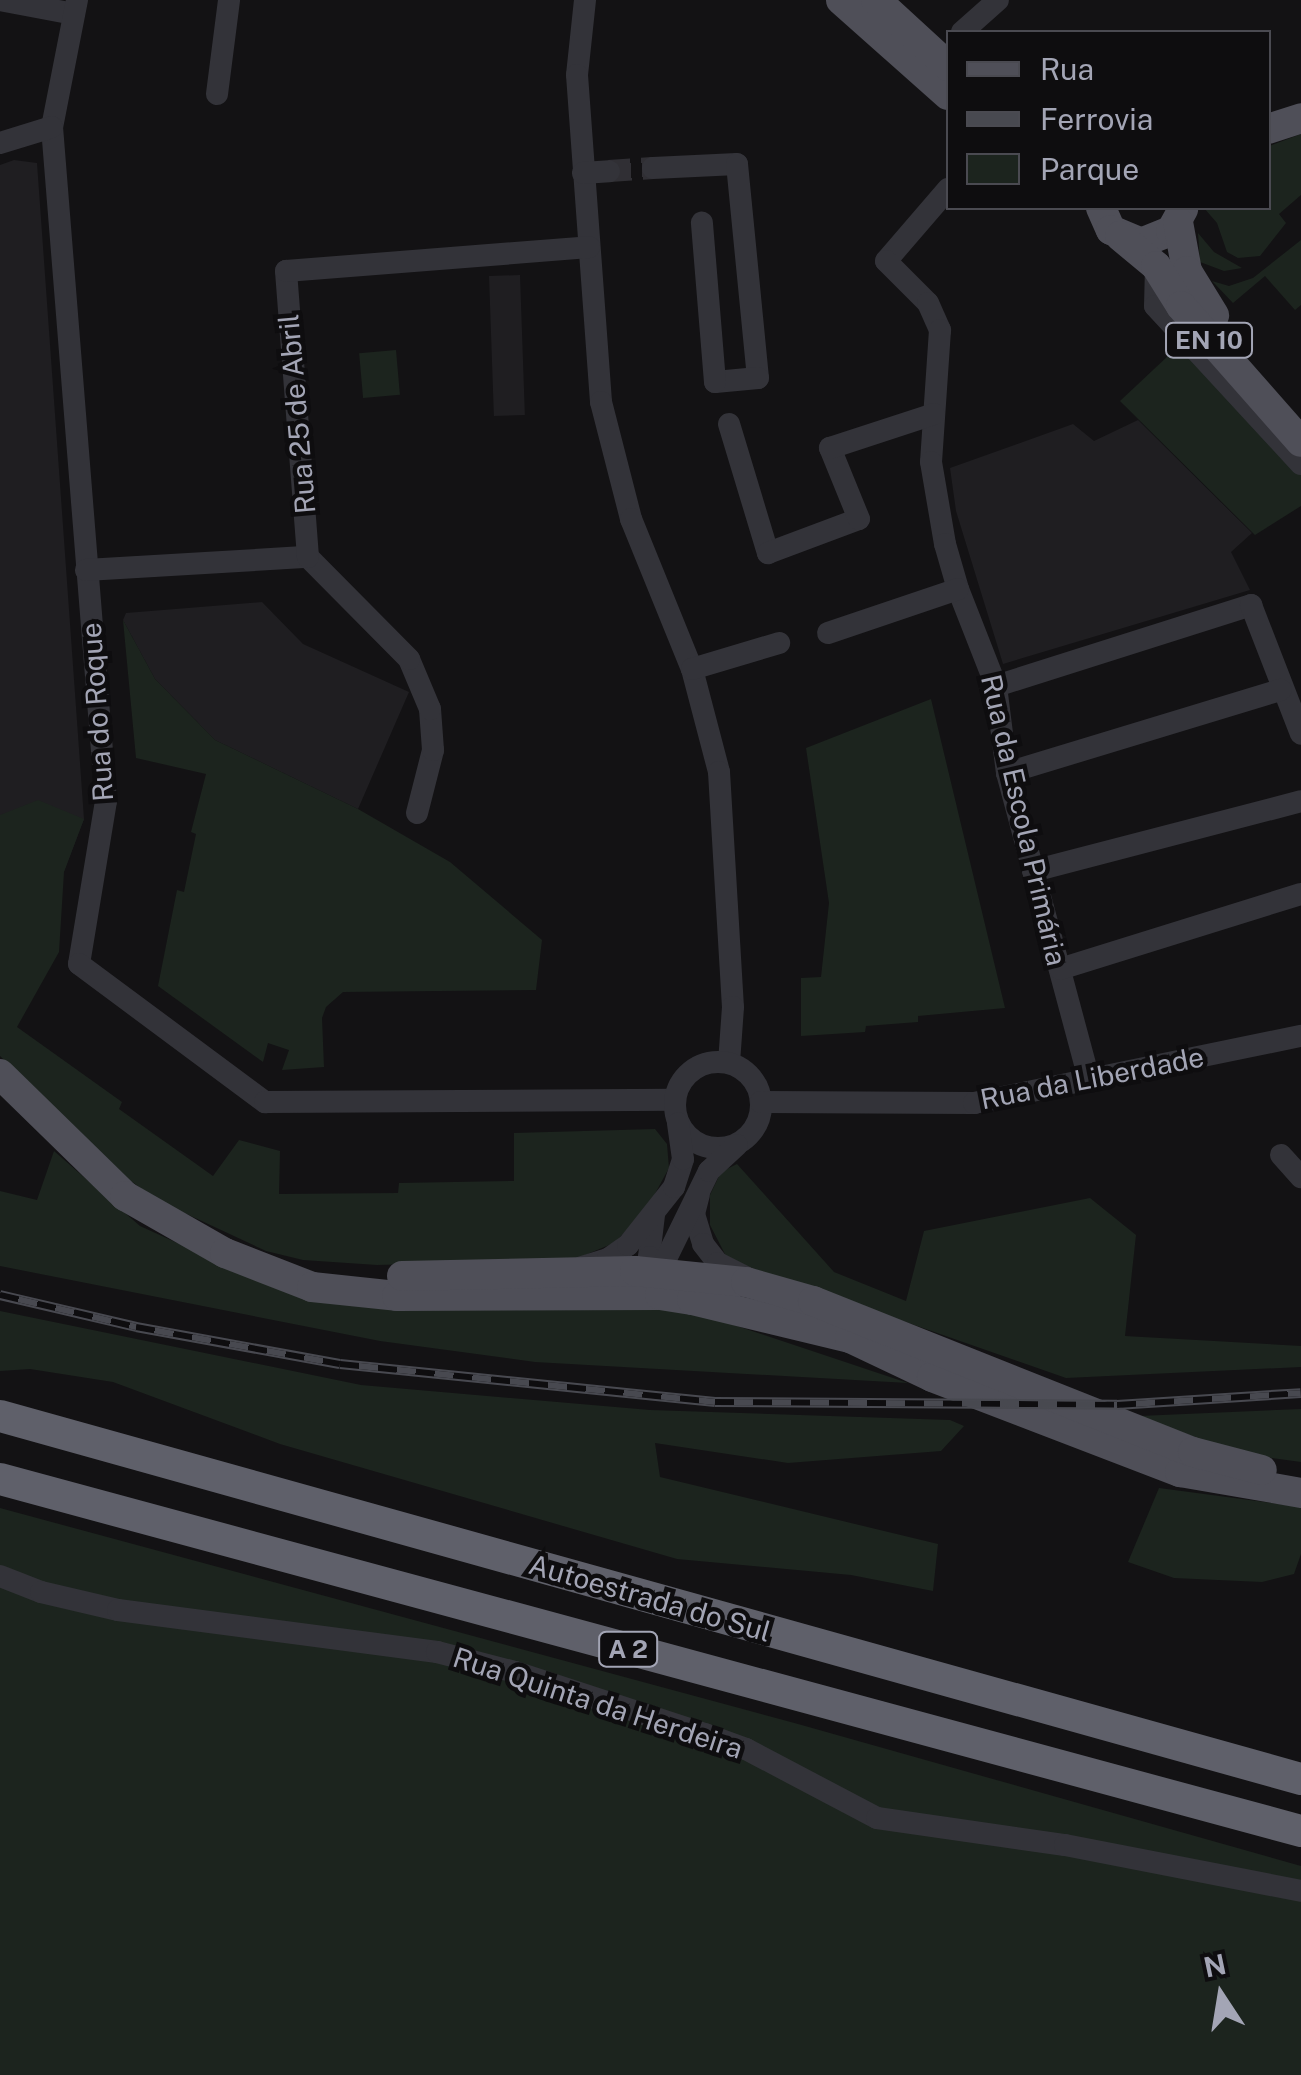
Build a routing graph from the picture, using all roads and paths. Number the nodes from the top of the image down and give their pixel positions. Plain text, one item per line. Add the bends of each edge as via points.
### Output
1 (0, 0) edge
2 (229, 0) edge
3 (585, 0) edge
4 (841, 0) edge
5 (876, 0) edge
6 (998, 0) edge
7 (76, 7) edge
8 (964, 30) edge
9 (945, 56) edge
10 (946, 93) edge
11 (218, 94) dead end
12 (1301, 118) edge
13 (52, 126) junction
14 (1271, 128) edge
15 (0, 142) edge
16 (653, 168) tunnel mouth
17 (609, 172) tunnel mouth
18 (582, 173) junction
19 (946, 191) edge
20 (1183, 212) edge
21 (1104, 218) edge
22 (702, 224) dead end
23 (588, 247) junction
24 (1156, 266) junction
25 (934, 414) junction
26 (1301, 415) edge
27 (729, 424) dead end
28 (1301, 442) edge
29 (1301, 464) edge
30 (308, 557) junction
31 (86, 570) junction
32 (958, 589) junction
33 (828, 633) dead end
34 (779, 643) dead end
35 (692, 669) junction
36 (996, 686) junction
37 (1281, 690) junction
38 (1301, 734) edge
39 (1007, 773) junction
40 (1301, 801) edge
41 (416, 814) dead end
42 (1033, 871) junction
43 (1301, 894) edge
44 (1060, 969) junction
45 (1301, 1036) edge
46 (729, 1063) junction
47 (0, 1074) edge
48 (1090, 1080) junction
49 (761, 1102) junction
50 (676, 1112) junction
51 (737, 1145) junction
52 (1281, 1156) dead end
53 (1301, 1177) edge
54 (701, 1183) junction
55 (654, 1216) junction
56 (208, 1244) junction
57 (562, 1270) junction
58 (657, 1272) junction
59 (782, 1292) junction
60 (456, 1296) junction
61 (850, 1338) junction
62 (0, 1416) edge
63 (1301, 1476) edge
64 (0, 1479) edge
65 (1301, 1493) edge
66 (0, 1576) edge
67 (1301, 1779) edge
68 (1301, 1831) edge
69 (1301, 1892) edge

1 - 7 street
2 - 11 street
3 - 18 street via 577,75
4 - 10 main road
5 - 9 main road
6 - 8 street
7 - 13 street, Rua do Roque
12 - 14 main road
13 - 15 street
13 - 31 street, Rua do Roque
16 - 22 street via 737,164 758,378 715,382
17 - 18 street
18 - 23 street
19 - 25 street, Rua da Escola Primária via 886,261 936,316
20 - 21 main road via 1152,242
20 - 26 main road, EN 10 via 1187,271 1200,298
21 - 24 main road, EN 10
23 - 30 street, Rua 25 de Abril via 286,271
23 - 35 street via 601,402 631,518
24 - 28 main road, EN 10 via 1181,306
24 - 29 street via 1155,306
25 - 27 street via 830,448 859,519 768,553
25 - 32 street, Rua da Escola Primária via 931,462
30 - 31 street
30 - 41 street via 409,658 430,709 433,750
31 - 50 street, Rua do Roque via 106,801 79,964 266,1102
32 - 33 street
32 - 36 street, Rua da Escola Primária
34 - 35 street
35 - 46 street via 725,822
36 - 37 street via 1251,605
36 - 39 street, Rua da Escola Primária
37 - 38 street
37 - 39 street
39 - 42 street, Rua da Escola Primária
40 - 42 street
42 - 44 street, Rua da Escola Primária
43 - 44 street
44 - 48 street, Rua da Escola Primária
45 - 48 street, Rua da Liberdade
46 - 49 street via 756,1082
46 - 50 street via 691,1070 681,1081
47 - 56 main road via 125,1196
48 - 49 street, Rua da Liberdade via 974,1103
49 - 51 street via 757,1124
50 - 51 street via 696,1143
50 - 55 street via 684,1159
51 - 54 street
52 - 53 street
54 - 58 street
54 - 59 street via 694,1214 709,1255
55 - 57 street via 617,1254
55 - 58 street via 648,1241
56 - 57 main road via 339,1275
56 - 60 main road via 312,1287
57 - 58 main road
58 - 59 main road
58 - 60 street via 628,1282 523,1285
58 - 61 street via 682,1289 786,1309
59 - 63 main road via 1193,1452
60 - 61 main road via 660,1296
61 - 65 main road via 932,1377 1180,1472
62 - 67 highway, Autoestrada do Sul / A 2
64 - 68 highway, Autoestrada do Sul / A 2
66 - 69 street, Rua Quinta da Herdeira via 118,1610 437,1652 746,1749 877,1818 1065,1845

